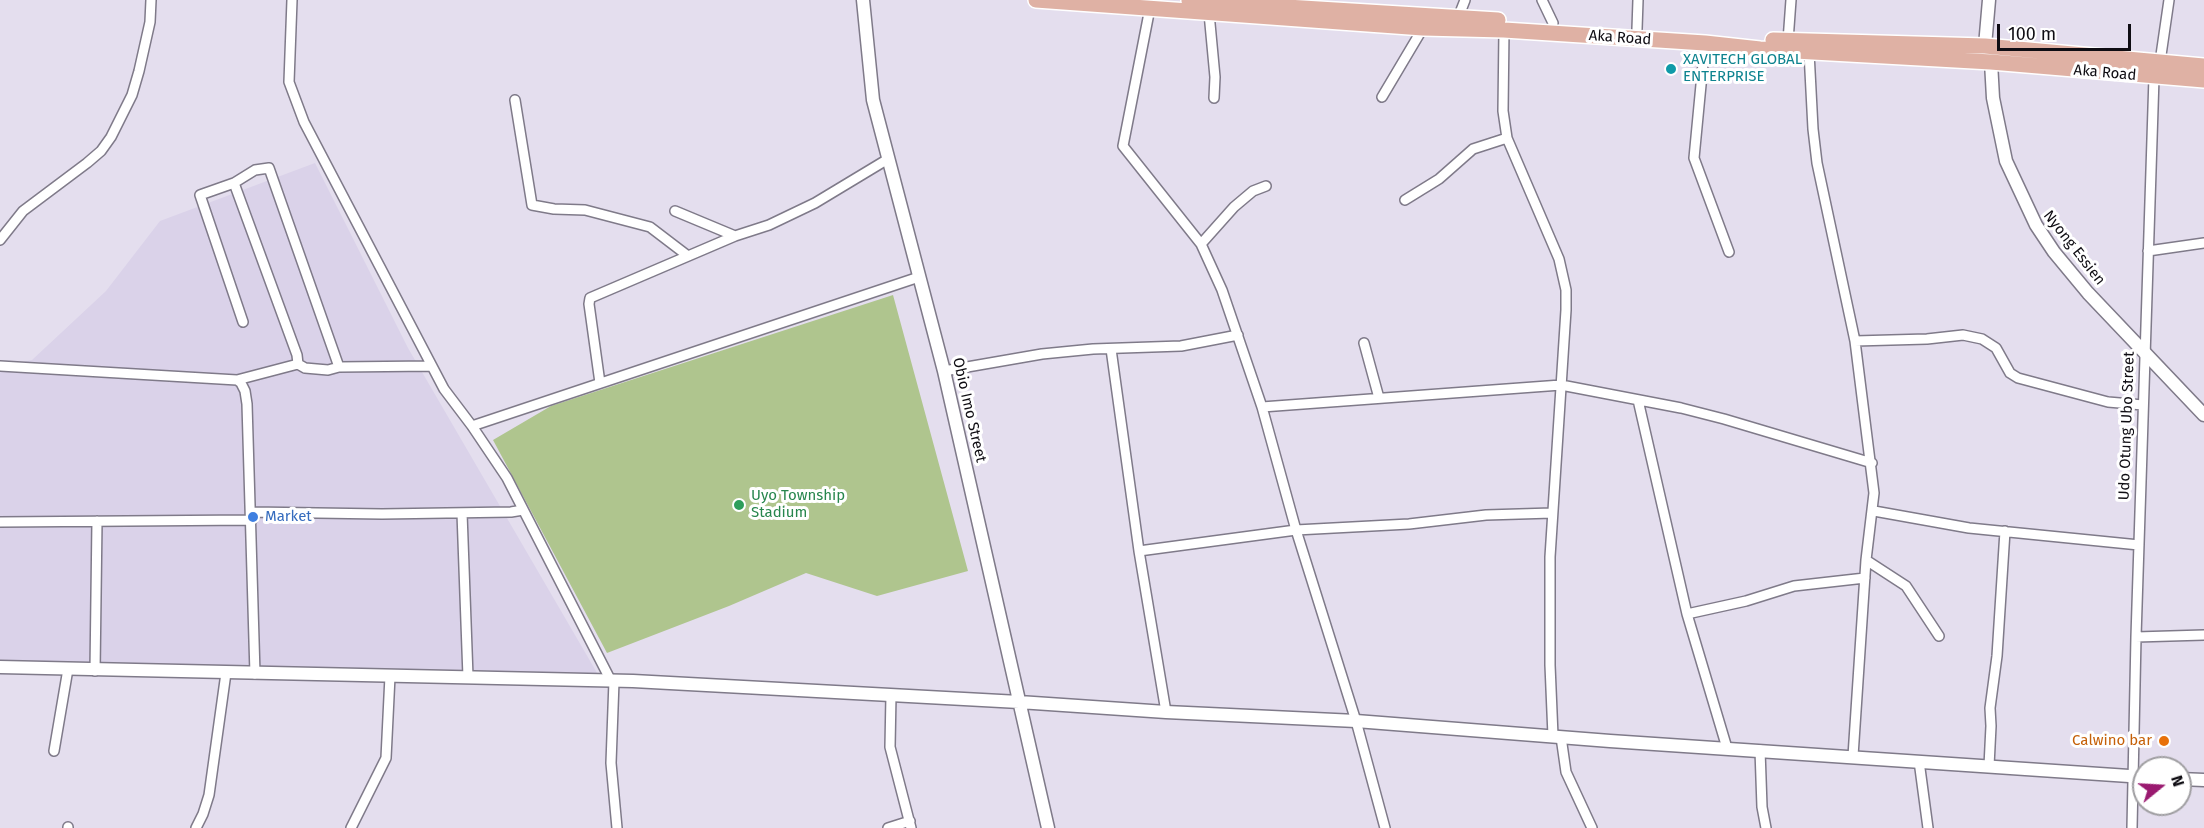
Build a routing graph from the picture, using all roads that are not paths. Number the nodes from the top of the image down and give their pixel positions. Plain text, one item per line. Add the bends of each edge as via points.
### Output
1 (151, 0) edge
2 (292, 0) edge
3 (863, 0) edge
4 (1036, 0) edge
5 (1165, 0) edge
6 (1465, 0) edge
7 (1542, 0) edge
8 (1638, 0) edge
9 (1791, 0) edge
10 (1989, 0) edge
11 (2169, 0) edge
12 (1150, 8) junction
13 (1209, 13) junction
14 (1458, 18) junction
15 (1553, 23) junction
16 (1423, 28) junction
17 (1637, 29) junction
18 (1504, 30) junction
19 (1788, 41) junction
20 (1705, 43) junction
21 (1985, 46) junction
22 (1809, 52) junction
23 (1991, 62) junction
24 (2160, 63) junction
25 (2204, 66) edge
26 (2154, 77) junction
27 (2204, 80) edge
28 (1382, 97) dead end
29 (1214, 98) dead end
30 (515, 100) dead end
31 (1507, 138) junction
32 (888, 159) junction
33 (234, 183) junction
34 (1266, 186) dead end
35 (1405, 200) dead end
36 (675, 211) dead end
37 (735, 236) junction
38 (0, 240) edge
39 (1201, 243) junction
40 (2204, 243) edge
41 (2148, 251) junction
42 (1729, 252) dead end
43 (688, 256) junction
44 (919, 277) junction
45 (243, 322) dead end
46 (1238, 335) junction
47 (1855, 341) junction
48 (1364, 342) dead end
49 (1111, 349) junction
50 (2145, 352) junction
51 (298, 364) junction
52 (0, 366) edge
53 (432, 366) junction
54 (339, 367) junction
55 (944, 371) junction
56 (237, 380) junction
57 (600, 383) junction
58 (1561, 385) junction
59 (1379, 398) junction
60 (1638, 400) junction
61 (2143, 405) junction
62 (1262, 407) junction
63 (2204, 415) edge
64 (472, 426) junction
65 (1872, 462) junction
66 (523, 510) junction
67 (1874, 511) junction
68 (462, 513) junction
69 (1552, 513) junction
70 (252, 516) junction
71 (97, 521) junction
72 (0, 522) edge
73 (1296, 530) junction
74 (2005, 531) junction
75 (2139, 545) junction
76 (1139, 551) junction
77 (1866, 560) junction
78 (1865, 578) junction
79 (1687, 614) junction
80 (2204, 635) edge
81 (1939, 636) dead end
82 (2136, 637) junction
83 (0, 667) edge
84 (68, 669) junction
85 (95, 670) junction
86 (226, 673) junction
87 (255, 674) junction
88 (390, 676) junction
89 (468, 677) junction
90 (614, 681) junction
91 (891, 695) junction
92 (1019, 702) junction
93 (1166, 712) junction
94 (1356, 721) junction
95 (1557, 737) junction
96 (1726, 748) junction
97 (1760, 750) junction
98 (54, 751) dead end
99 (1853, 756) junction
100 (2139, 756) edge
101 (1919, 761) junction
102 (1989, 766) junction
103 (2132, 776) edge
104 (910, 824) edge
105 (196, 828) edge
106 (351, 828) edge
107 (617, 828) edge
108 (888, 828) edge
109 (1048, 828) edge
110 (1385, 828) edge
111 (1592, 828) edge
112 (1766, 828) edge
113 (1928, 828) edge

1 - 38 street via 150,22 132,95 111,137 87,163 23,210
2 - 53 street via 289,82 294,98
3 - 32 street, Obio Imo Street via 873,100
4 - 12 main road, Aka Road
5 - 14 main road, Aka Road
6 - 14 street
7 - 15 street
8 - 17 street
9 - 19 street
10 - 21 street
11 - 24 street
12 - 13 main road, Aka Road
12 - 39 street via 1123,146
13 - 16 main road, Aka Road
13 - 29 street
14 - 15 main road, Aka Road
15 - 17 main road, Aka Road
16 - 18 main road, Aka Road
16 - 28 street
17 - 19 main road, Aka Road
18 - 20 main road, Aka Road
18 - 31 street via 1503,111
19 - 21 main road, Aka Road
20 - 22 main road, Aka Road
20 - 42 street via 1694,158
21 - 24 main road, Aka Road
22 - 23 main road, Aka Road
22 - 47 street via 1817,163
23 - 26 main road, Aka Road
23 - 50 street, Nyong Essien via 2002,146 2029,213 2054,252
24 - 25 main road, Aka Road
26 - 27 main road, Aka Road
26 - 41 street, Udo Otung Ubo Street
30 - 43 street via 532,205 585,210 650,227
31 - 35 street via 1473,149 1439,179
31 - 58 street via 1563,271 1566,309
32 - 37 street via 814,203
32 - 44 street, Obio Imo Street
33 - 45 street via 200,195
33 - 51 street
33 - 54 street via 255,170 269,168
34 - 39 street via 1234,207
36 - 37 street
37 - 43 street
39 - 46 street
40 - 41 street
41 - 50 street, Udo Otung Ubo Street
43 - 57 street via 590,298
44 - 55 street, Obio Imo Street
44 - 57 street
46 - 49 street via 1181,346
46 - 62 street
47 - 61 street via 1963,335 1982,339 1996,348 2010,373 2018,378 2108,402
47 - 65 street
48 - 59 street
49 - 55 street via 1042,354
49 - 76 street
50 - 61 street, Udo Otung Ubo Street
50 - 63 street, Nyong Essien
51 - 54 street via 328,370
51 - 56 street
52 - 56 street
53 - 54 street
53 - 64 street
55 - 92 street, Obio Imo Street
56 - 70 street via 245,391 247,404
57 - 64 street
58 - 59 street
58 - 60 street
58 - 69 street
59 - 62 street
60 - 65 street via 1724,419
60 - 79 street
61 - 75 street, Udo Otung Ubo Street
62 - 73 street
64 - 66 street
65 - 67 street
66 - 68 street
66 - 90 street via 610,681
67 - 74 street
67 - 77 street
68 - 70 street
68 - 89 street
69 - 73 street
69 - 95 street via 1550,665
70 - 71 street
70 - 87 street
71 - 72 street
71 - 85 street
73 - 76 street
73 - 94 street
74 - 75 street
74 - 102 street
75 - 82 street, Udo Otung Ubo Street
76 - 93 street
77 - 78 street
77 - 81 street via 1906,586
78 - 79 street via 1794,586 1746,602
78 - 99 street
79 - 96 street
80 - 82 street
82 - 100 street, Udo Otung Ubo Street
83 - 84 street
84 - 85 street
84 - 98 street
85 - 86 street
86 - 87 street
86 - 105 street via 209,795
87 - 88 street
88 - 89 street
88 - 106 street via 386,758
89 - 90 street
90 - 91 street
90 - 107 street via 611,764
91 - 92 street
91 - 104 street via 890,747
92 - 93 street
92 - 109 street, Obio Imo Street
93 - 94 street
94 - 95 street
94 - 110 street
95 - 96 street
95 - 111 street via 1566,772
96 - 97 street
97 - 99 street
97 - 112 street
99 - 101 street
101 - 102 street
101 - 113 street
102 - 103 street
104 - 108 street

